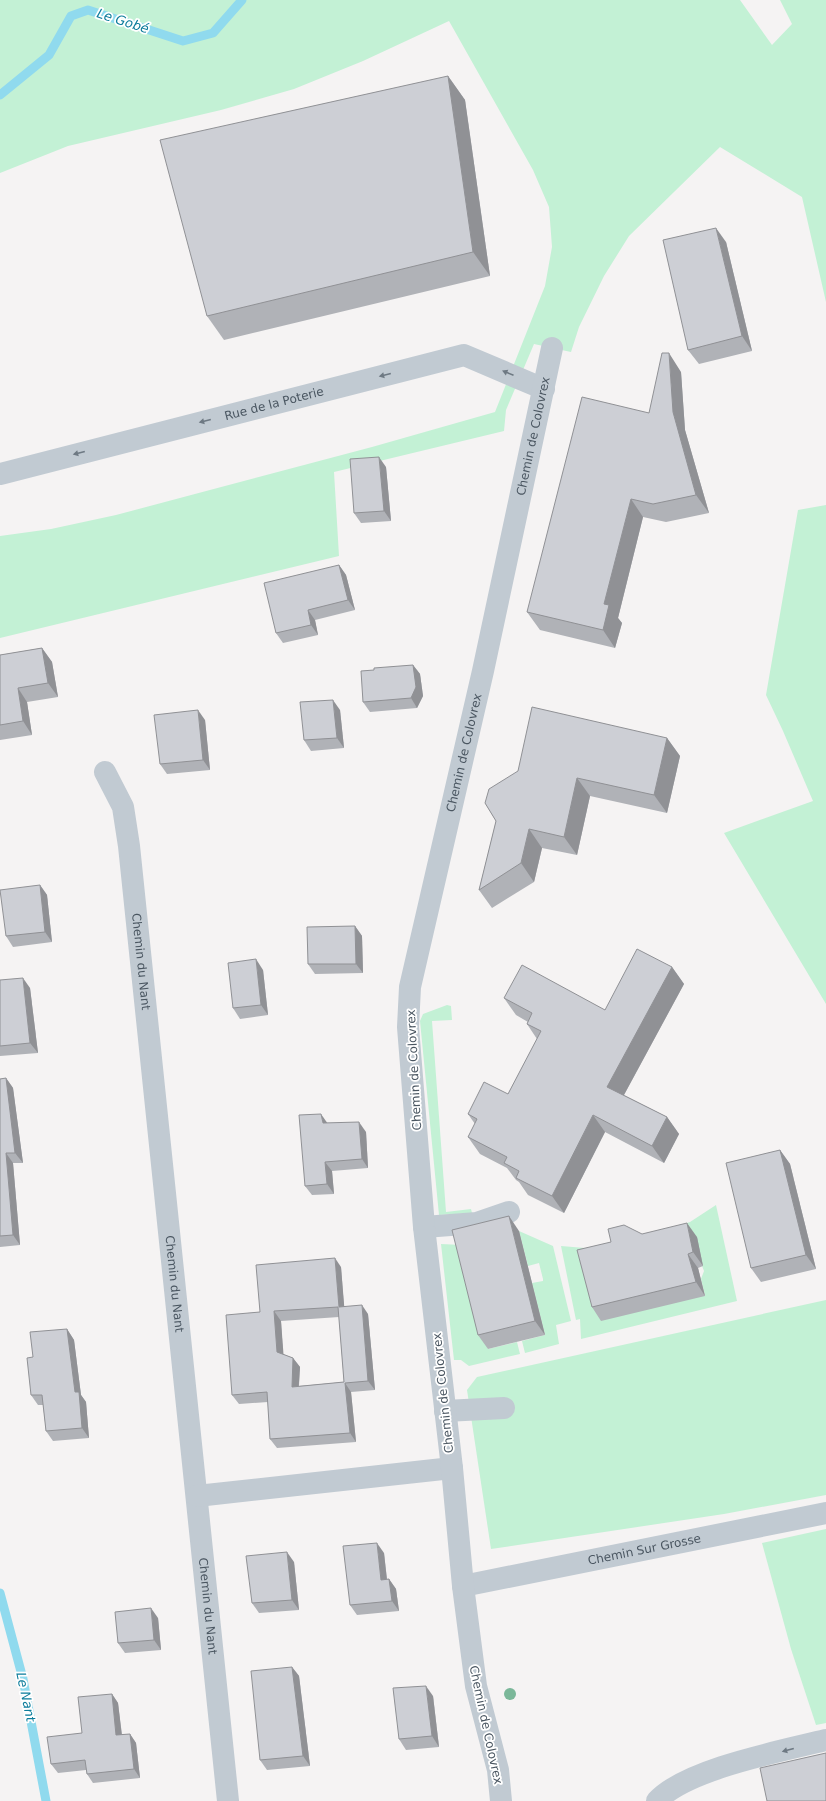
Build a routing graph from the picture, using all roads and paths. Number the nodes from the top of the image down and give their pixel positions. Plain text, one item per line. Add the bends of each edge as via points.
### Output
1 (552, 348) dead end
2 (544, 389) junction
3 (0, 474) edge
4 (105, 772) dead end
5 (509, 1212) dead end
6 (424, 1227) junction
7 (504, 1408) dead end
8 (445, 1411) junction
9 (452, 1468) junction
10 (197, 1496) junction
11 (826, 1513) edge
12 (463, 1586) junction
13 (826, 1740) edge
14 (228, 1801) edge
15 (501, 1801) edge
16 (657, 1801) edge

1 - 2 street, Chemin de Colovrex
2 -> 3 street, Rue de la Poterie via 464,355
2 - 6 street, Chemin de Colovrex via 483,672 410,987 408,1027
4 - 10 street, Chemin du Nant via 123,807 130,846
5 - 6 street via 477,1223
6 - 8 street, Chemin de Colovrex
7 - 8 street
8 - 9 street, Chemin de Colovrex
9 - 10 street
9 - 12 street, Chemin de Colovrex
10 - 14 street, Chemin du Nant
11 - 12 street, Chemin Sur Grosse
12 - 15 street, Chemin de Colovrex via 476,1686 498,1770
13 -> 16 street via 695,1777 662,1795

